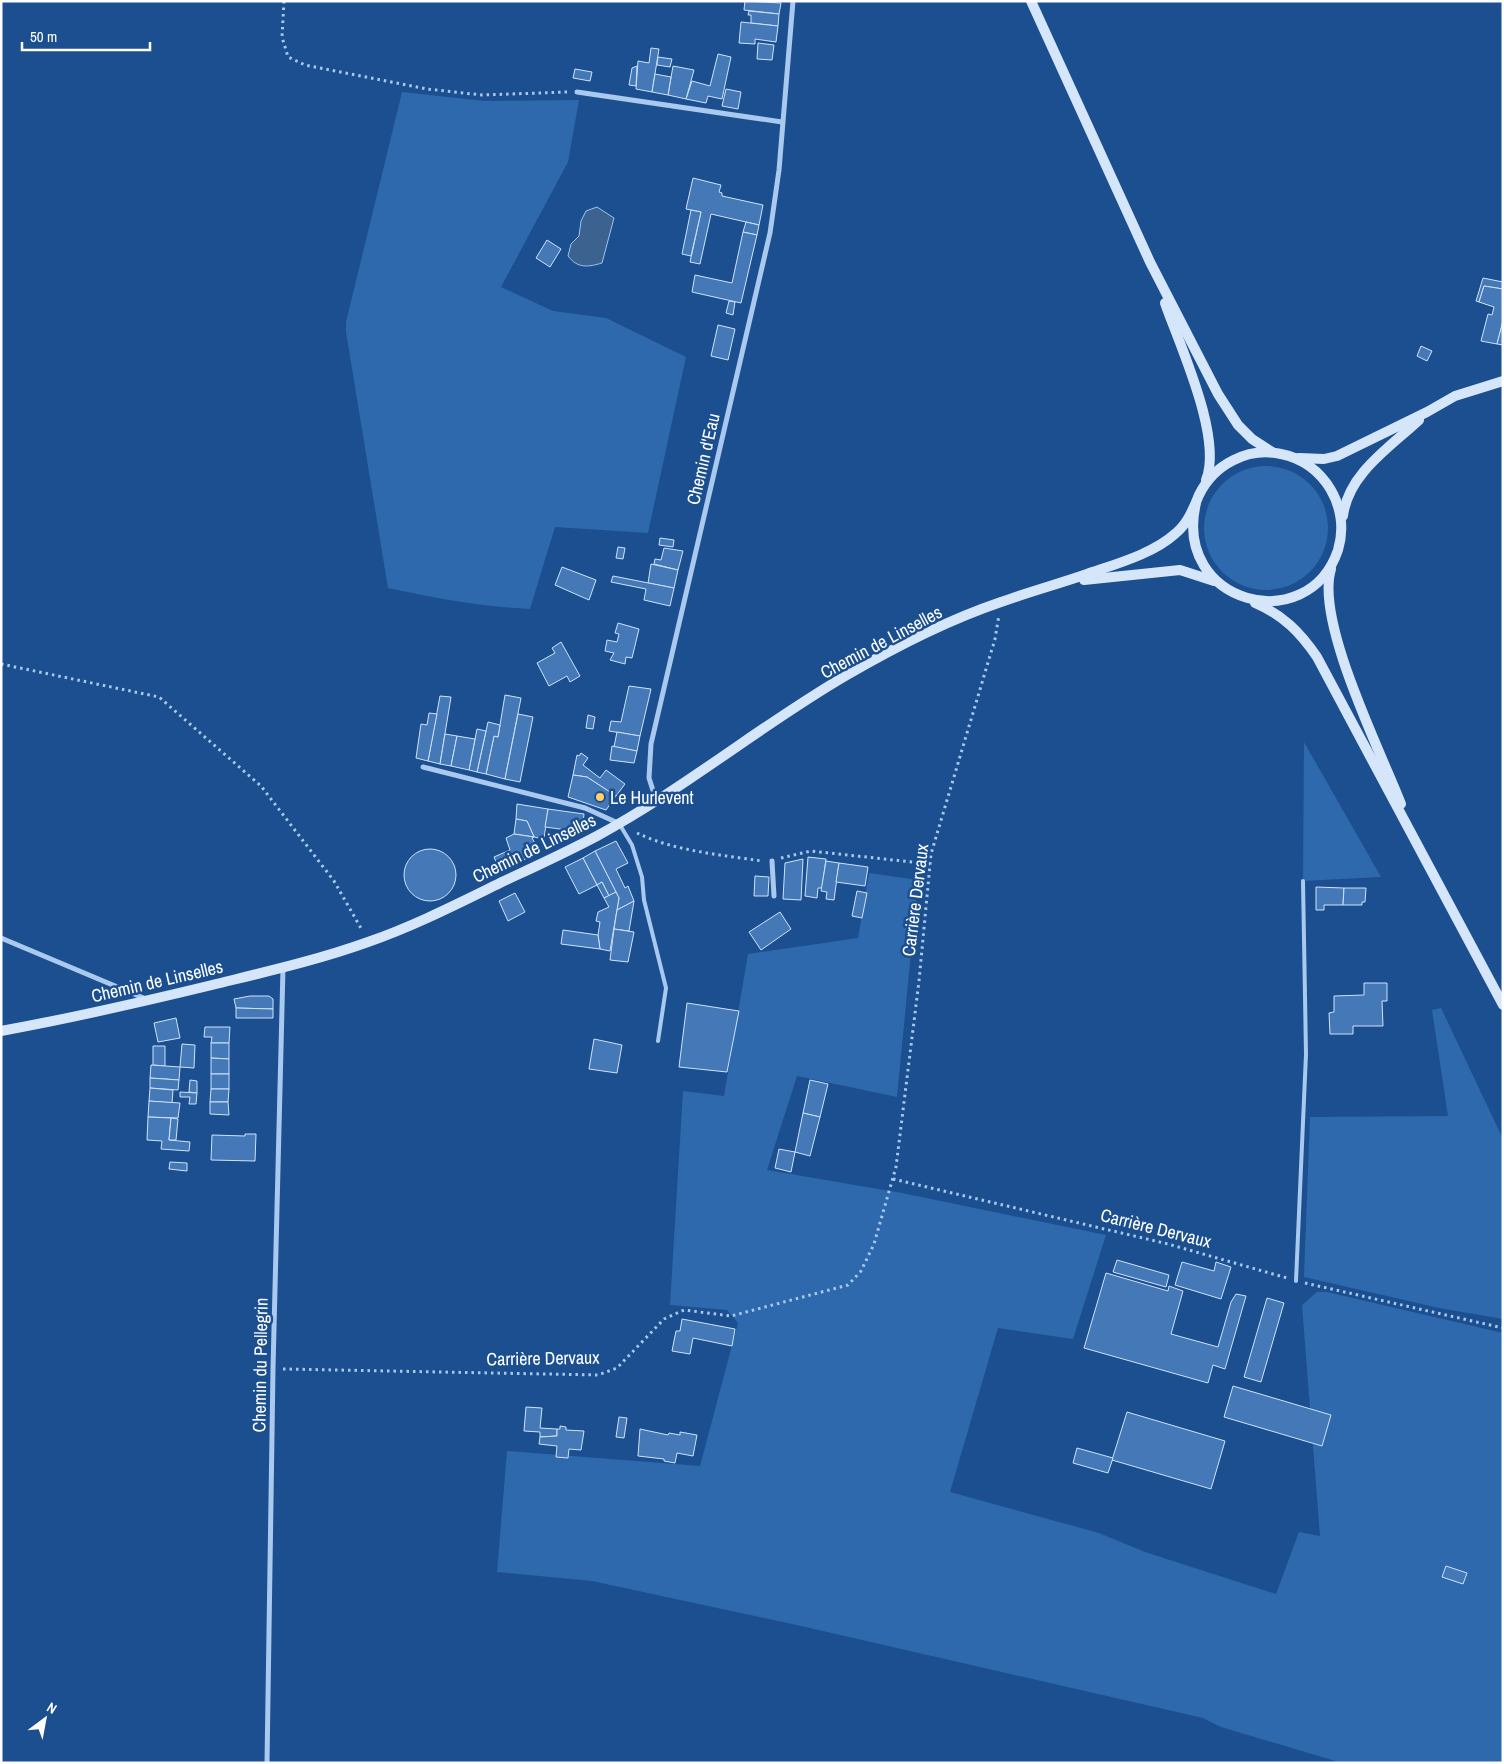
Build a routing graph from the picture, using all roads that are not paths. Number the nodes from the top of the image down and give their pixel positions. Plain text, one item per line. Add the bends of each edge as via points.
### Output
1 (793, 1) edge
2 (1031, 1) edge
3 (577, 92) road end
4 (782, 122) junction
5 (1150, 262) junction
6 (1503, 381) edge
7 (1427, 412) junction
8 (1272, 452) junction
9 (1296, 458) junction
10 (1203, 488) junction
11 (1196, 503) junction
12 (1341, 524) junction
13 (1334, 560) junction
14 (1065, 582) junction
15 (1217, 582) junction
16 (1241, 596) junction
17 (424, 767) dead end
18 (656, 800) junction
19 (619, 824) junction
20 (1416, 842) junction
21 (772, 861) road end
22 (1303, 881) dead end
23 (774, 896) dead end
24 (1, 938) edge
25 (283, 968) junction
26 (149, 1000) junction
27 (1503, 1005) edge
28 (1, 1031) edge
29 (658, 1041) dead end
30 (1296, 1281) road end
31 (266, 1763) edge

1 - 4 street, Chemin d'Eau
2 - 5 main road
3 - 4 street
4 - 18 street, Chemin d'Eau via 770,233 651,744 649,778
5 - 8 main road via 1228,410 1252,440
5 - 10 main road via 1194,384 1209,437 1212,462
6 - 7 main road via 1455,396
7 - 9 main road via 1337,456
7 - 12 main road via 1353,485
8 - 9 main road
8 - 10 main road via 1232,461 1213,475
9 - 12 main road via 1316,471 1327,484 1338,506
10 - 11 main road
11 - 14 main road via 1182,527 1166,541
11 - 15 main road via 1192,528 1194,544 1200,561
12 - 13 main road
13 - 16 main road via 1317,582 1294,596 1268,601
13 - 20 main road via 1327,582 1327,595 1336,638
14 - 15 main road via 1180,570
14 - 18 main road, Chemin de Linselles via 1001,602 898,648 847,675
15 - 16 main road
16 - 20 main road via 1286,619 1307,643
17 - 19 street via 585,808
18 - 19 main road, Chemin de Linselles
19 - 25 main road, Chemin de Linselles via 483,892 369,942
19 - 29 lane via 632,845 642,877 644,900 666,988
20 - 27 main road
21 - 23 street
22 - 30 lane via 1306,1054
24 - 26 street
25 - 26 main road, Chemin de Linselles
25 - 31 street, Chemin du Pellegrin
26 - 28 main road, Chemin de Linselles

